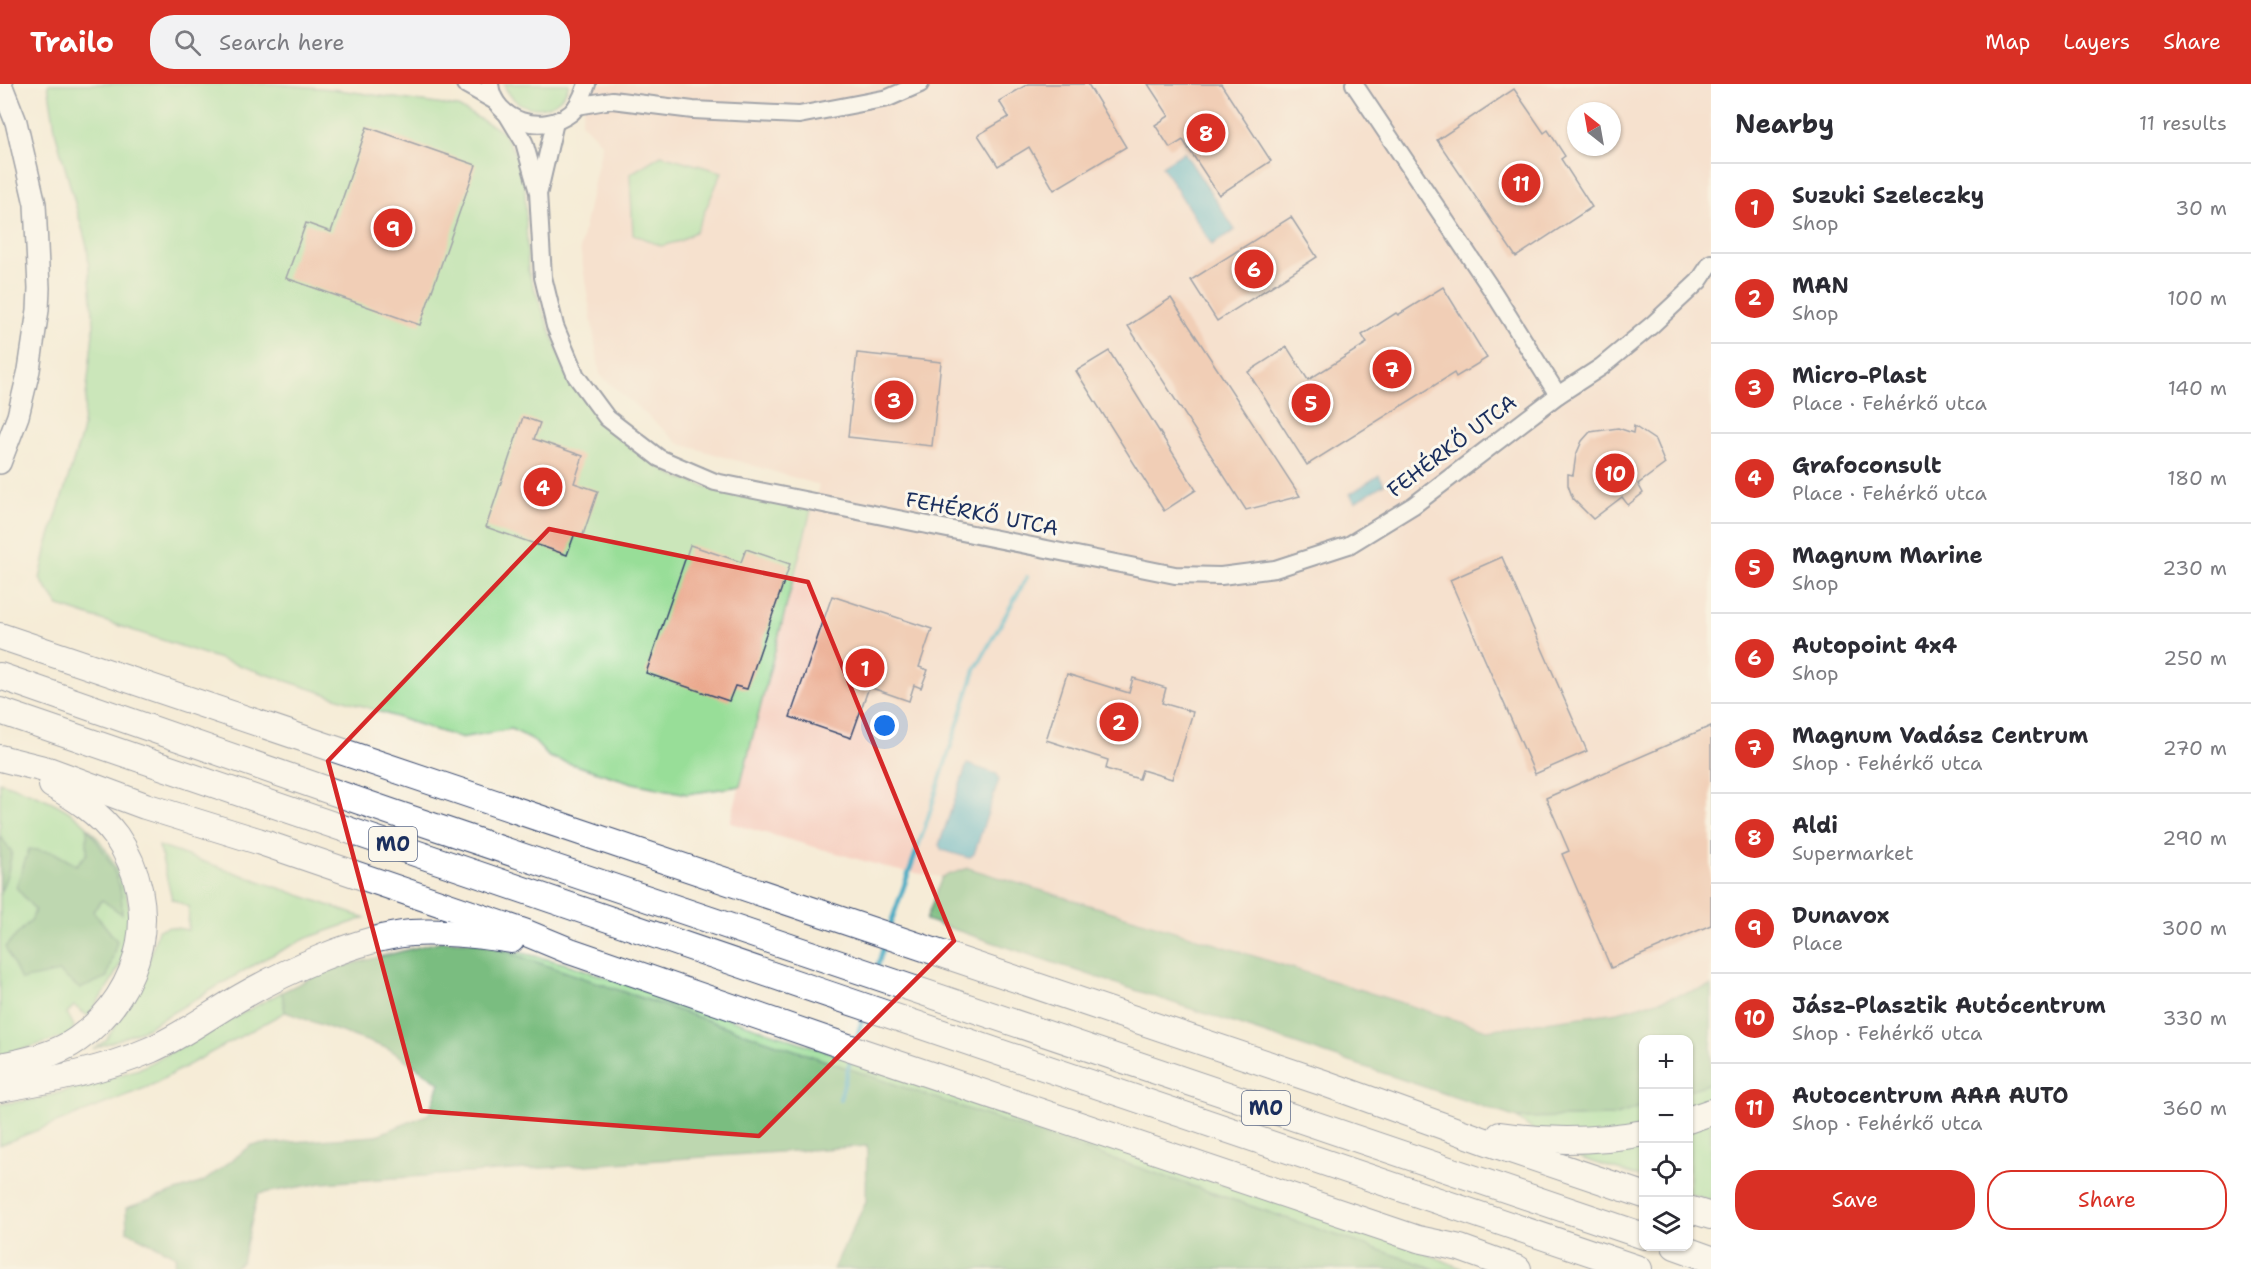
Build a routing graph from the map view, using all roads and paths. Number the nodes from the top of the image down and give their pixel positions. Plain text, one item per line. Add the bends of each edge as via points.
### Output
1 (1, 84) edge
2 (465, 84) edge
3 (490, 84) edge
4 (587, 84) edge
5 (920, 84) edge
6 (1354, 84) edge
7 (495, 101) junction
8 (577, 106) junction
9 (507, 114) junction
10 (555, 122) junction
11 (538, 192) junction
12 (1711, 263) edge
13 (1558, 395) junction
14 (0, 464) edge
15 (0, 636) edge
16 (0, 676) edge
17 (0, 711) edge
18 (2, 759) edge
19 (570, 951) junction
20 (0, 1066) edge
21 (0, 1089) edge
22 (1392, 1107) junction
23 (1711, 1112) edge
24 (1693, 1119) edge
25 (1639, 1134) edge
26 (1639, 1193) edge
27 (1693, 1210) edge
28 (1711, 1216) edge
29 (1639, 1234) edge
30 (1419, 1239) junction
31 (1691, 1251) edge
32 (1711, 1258) edge
33 (1478, 1269) edge
34 (1518, 1269) edge
35 (1639, 1269) edge

1 - 14 main road via 16,122 35,204 39,288 29,370 18,416
2 - 7 street
3 - 7 street
4 - 8 street
5 - 8 street via 888,98 799,115 693,110 612,100
6 - 13 street
7 - 9 street
8 - 10 street
9 - 10 street via 535,125
9 - 11 street via 524,142
10 - 11 street
11 - 13 street, FEHÉRKŐ UTCA via 543,277 555,326 576,376 607,418 659,458 715,482 922,525 1174,575 1221,576 1275,569 1358,540 1414,505
12 - 13 street, FEHÉRKŐ UTCA via 1699,281 1652,324
15 - 22 highway
16 - 29 highway, M0
17 - 35 highway, M0
18 - 19 highway via 291,853
18 - 20 highway via 77,798 114,835 129,857 139,887 142,921 132,974 100,1020 55,1051
19 - 21 highway via 479,935 411,933 375,940 298,968 152,1049 110,1066
19 - 30 highway
22 - 25 highway via 1531,1140 1570,1142
22 - 26 highway
23 - 24 highway
27 - 28 highway
30 - 33 highway
30 - 34 highway via 1460,1248
31 - 32 highway

